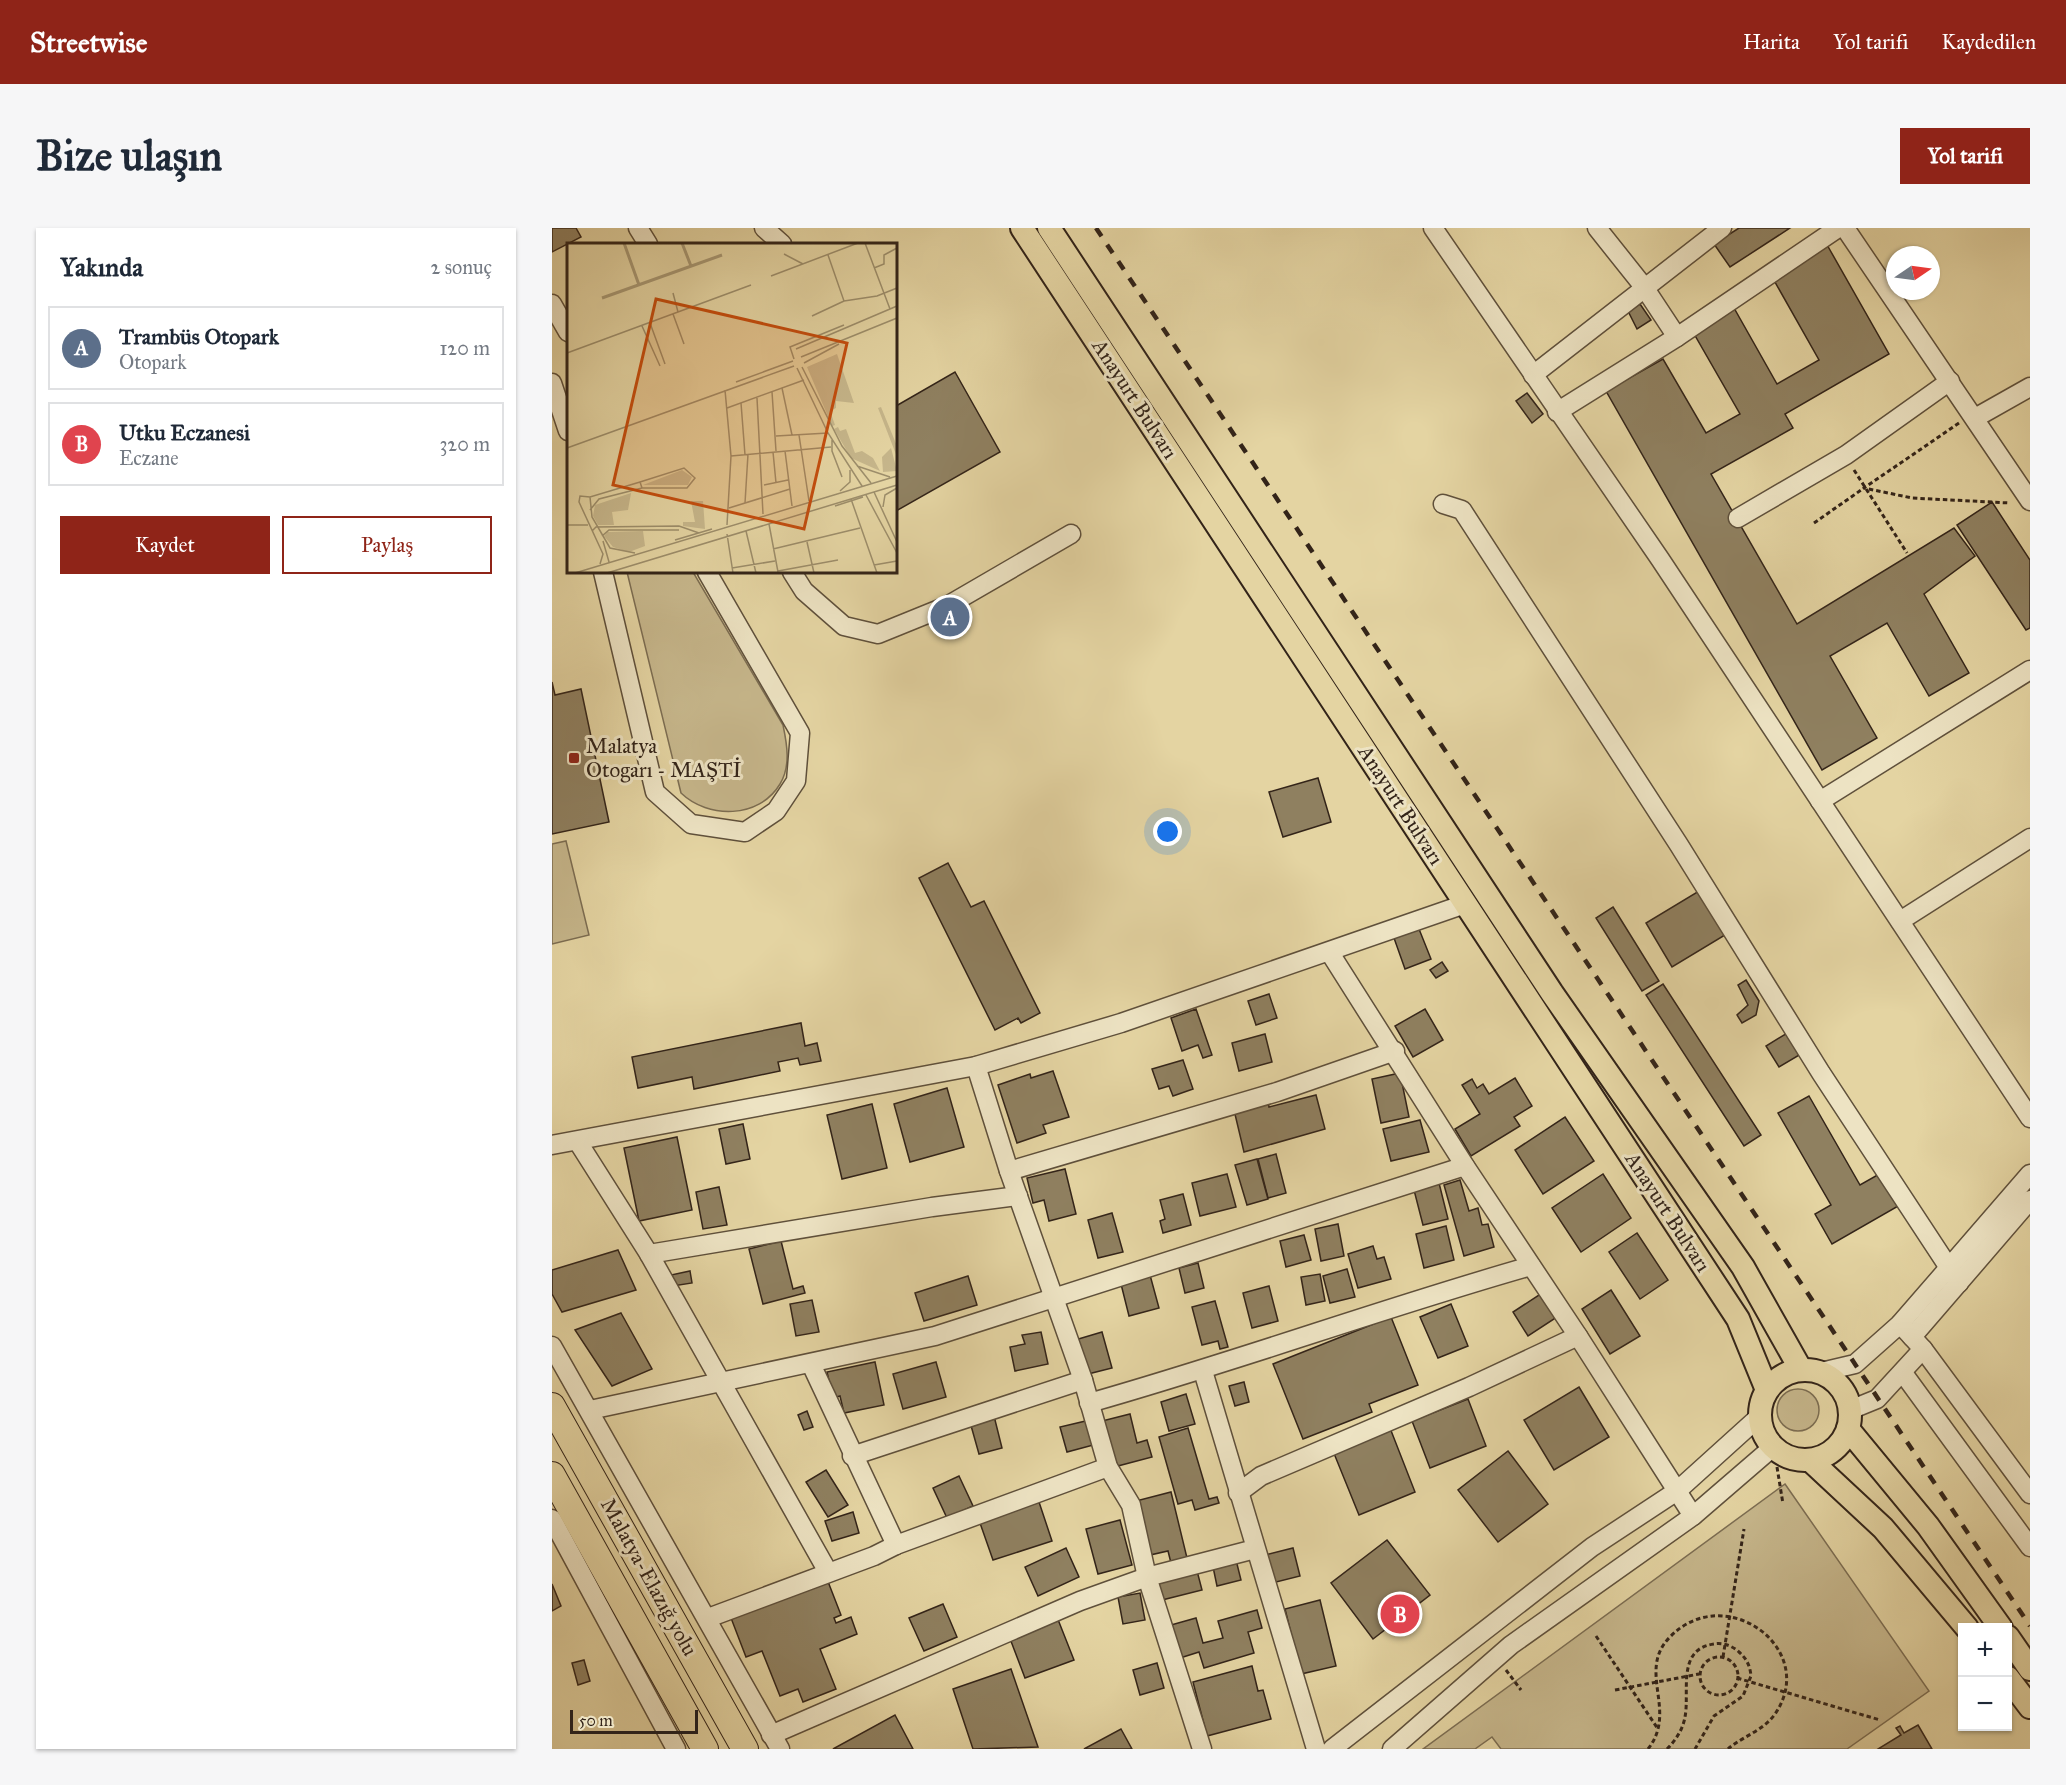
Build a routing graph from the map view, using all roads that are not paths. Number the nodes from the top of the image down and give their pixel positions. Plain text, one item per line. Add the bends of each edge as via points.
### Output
1 (638, 228) edge
2 (764, 228) edge
3 (1022, 228) edge
4 (1049, 228) edge
5 (1433, 228) edge
6 (1597, 228) edge
7 (1722, 228) edge
8 (1838, 228) edge
9 (1845, 228) edge
10 (647, 243) edge
11 (781, 243) edge
12 (1644, 287) junction
13 (552, 304) edge
14 (567, 330) edge
15 (1677, 337) junction
16 (1533, 375) junction
17 (1950, 381) junction
18 (552, 382) edge
19 (2030, 387) edge
20 (1557, 412) junction
21 (1974, 416) junction
22 (567, 428) edge
23 (2025, 502) edge
24 (1443, 504) dead end
25 (1738, 518) dead end
26 (1071, 534) dead end
27 (603, 573) edge
28 (708, 573) edge
29 (793, 573) edge
30 (2030, 670) edge
31 (1821, 801) junction
32 (2030, 838) edge
33 (1465, 904) junction
34 (1900, 921) junction
35 (1330, 953) junction
36 (1395, 1052) junction
37 (976, 1066) junction
38 (2030, 1118) edge
39 (578, 1142) junction
40 (552, 1145) edge
41 (1465, 1166) junction
42 (1009, 1171) junction
43 (2030, 1174) edge
44 (1018, 1196) junction
45 (2030, 1200) edge
46 (649, 1254) junction
47 (1531, 1266) junction
48 (1948, 1267) junction
49 (1959, 1283) junction
50 (1056, 1299) junction
51 (1578, 1336) junction
52 (1912, 1337) junction
53 (552, 1346) edge
54 (811, 1364) junction
55 (1203, 1371) junction
56 (1811, 1371) junction
57 (1903, 1373) junction
58 (1083, 1380) junction
59 (722, 1382) junction
60 (1767, 1389) junction
61 (1089, 1403) junction
62 (552, 1406) edge
63 (590, 1410) junction
64 (1760, 1416) junction
65 (1849, 1419) junction
66 (1773, 1448) junction
67 (852, 1456) junction
68 (1810, 1460) junction
69 (1108, 1467) junction
70 (552, 1475) edge
71 (1677, 1491) junction
72 (1238, 1493) junction
73 (2030, 1494) edge
74 (1693, 1516) junction
75 (552, 1519) edge
76 (896, 1545) junction
77 (2030, 1547) edge
78 (1255, 1550) junction
79 (828, 1572) junction
80 (1147, 1577) junction
81 (708, 1618) junction
82 (1963, 1623) edge
83 (1997, 1623) edge
84 (2012, 1644) edge
85 (2030, 1669) edge
86 (2012, 1684) edge
87 (2030, 1707) edge
88 (776, 1742) edge
89 (676, 1749) edge
90 (705, 1749) edge
91 (745, 1749) edge
92 (1202, 1749) edge
93 (1316, 1749) edge
94 (1332, 1749) edge
95 (1392, 1749) edge

1 - 10 street
2 - 11 street
3 - 33 main road, Anayurt Bulvarı
4 - 56 main road, Anayurt Bulvarı via 1552,993
5 - 16 street
6 - 12 street
7 - 12 street
8 - 15 street
9 - 17 street
12 - 15 street
12 - 16 street
13 - 14 street
15 - 20 street
16 - 20 street
17 - 21 street
17 - 25 street via 1846,455
18 - 22 street
19 - 21 street
20 - 31 street
21 - 23 street
24 - 48 street via 1462,510
26 - 29 street via 946,606 878,634 844,626 804,591
27 - 28 street via 655,792 691,824 745,832 776,811 796,781 800,733
30 - 31 street
31 - 34 street
32 - 34 street
33 - 35 street
33 - 60 main road, Anayurt Bulvarı via 1738,1319
34 - 38 street
35 - 36 street
35 - 37 street via 1121,1023
36 - 41 street
36 - 42 street via 1277,1092
37 - 39 street via 766,1103
37 - 42 street
39 - 40 street
39 - 46 street
41 - 47 street
41 - 50 street
42 - 44 street
43 - 48 street
44 - 46 street
44 - 50 street
45 - 49 street
46 - 59 street
47 - 51 street
47 - 55 street
48 - 49 street
48 - 52 street
49 - 52 street
50 - 54 street via 935,1336
50 - 58 street
51 - 71 street
51 - 72 street via 1261,1476
52 - 56 street via 1855,1364
52 - 57 street
52 - 73 street
53 - 63 street
54 - 59 street
54 - 67 street
55 - 61 street
55 - 72 street
56 - 60 main road via 1781,1376
56 - 65 main road via 1839,1385
57 - 65 street
57 - 77 street
58 - 61 street
58 - 67 street
59 - 63 street
59 - 79 street
60 - 64 main road
61 - 69 street
62 - 91 highway, Malatya-Elazığ yolu
63 - 81 street
64 - 66 main road via 1765,1437
64 - 71 street
65 - 68 main road via 1833,1451
65 - 83 main road
66 - 68 main road via 1784,1455
66 - 74 street
67 - 76 street
68 - 82 main road via 1883,1528
69 - 76 street
69 - 80 street via 1131,1505
70 - 90 highway, Malatya-Elazığ yolu
71 - 74 street
71 - 94 street via 1592,1547
72 - 78 street
74 - 95 street via 1496,1658
75 - 89 street
76 - 79 street
78 - 80 street
78 - 93 street
79 - 81 street
80 - 88 street via 1080,1601
80 - 92 street
81 - 88 street
84 - 85 main road
86 - 87 main road

